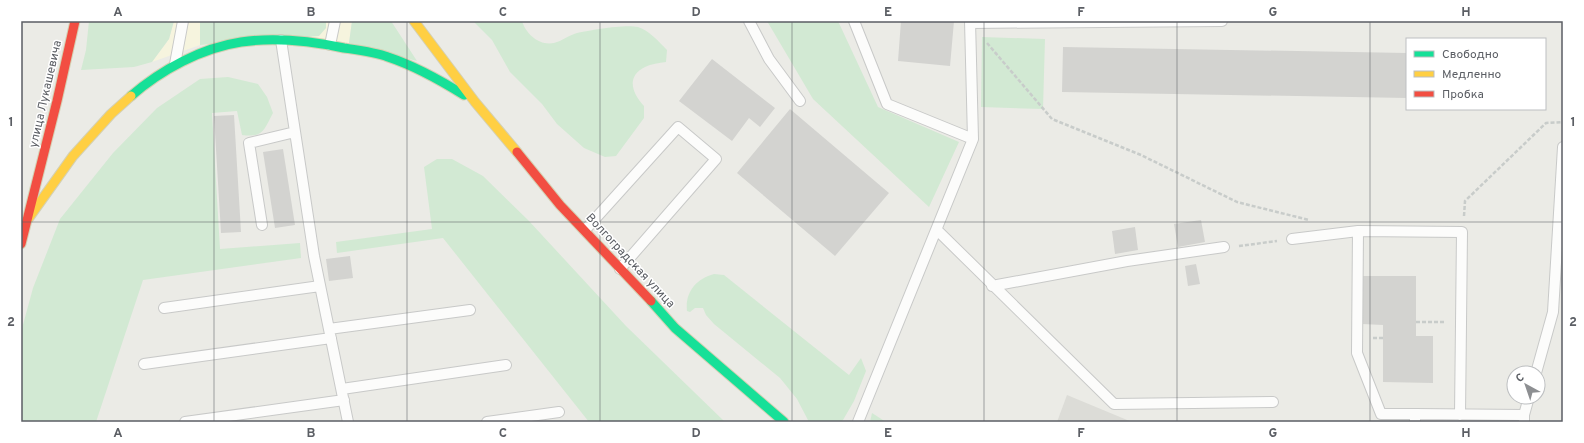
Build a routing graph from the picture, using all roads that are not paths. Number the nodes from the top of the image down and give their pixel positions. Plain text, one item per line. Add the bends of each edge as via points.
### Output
1 (75, 21) edge
2 (183, 21) edge
3 (335, 21) edge
4 (414, 21) edge
5 (749, 21) edge
6 (854, 21) edge
7 (1222, 21) edge
8 (970, 22) edge
9 (281, 40) junction
10 (330, 45) junction
11 (174, 66) junction
12 (800, 101) dead end
13 (475, 102) junction
14 (295, 132) junction
15 (974, 139) junction
16 (1563, 148) edge
17 (28, 219) junction
18 (262, 225) dead end
19 (585, 230) junction
20 (936, 230) junction
21 (1358, 231) junction
22 (1292, 239) road end
23 (21, 244) edge
24 (1224, 247) road end
25 (620, 269) junction
26 (320, 286) junction
27 (992, 286) junction
28 (164, 308) dead end
29 (470, 310) dead end
30 (330, 333) junction
31 (144, 364) dead end
32 (506, 365) dead end
33 (1538, 365) edge
34 (342, 389) junction
35 (344, 400) junction
36 (1273, 402) dead end
37 (1527, 405) edge
38 (559, 412) dead end
39 (1460, 414) junction
40 (1415, 418) edge
41 (1524, 418) edge
42 (185, 422) edge
43 (348, 422) edge
44 (487, 422) edge
45 (784, 422) edge
46 (858, 422) edge

1 - 17 main road, улица Лукашевича
2 - 11 lane
3 - 10 lane
4 - 13 main road
5 - 12 lane via 769,59
6 - 15 lane via 887,104
7 - 8 lane
8 - 15 lane
9 - 10 main road
9 - 11 main road via 241,42 204,51
9 - 14 lane
10 - 13 main road via 386,56 432,75
11 - 17 main road via 146,83 111,114 73,156
13 - 19 main road, Волгоградская улица via 560,205
14 - 18 lane via 249,143
14 - 26 lane
15 - 20 lane
16 - 33 lane via 1554,312
17 - 23 main road
19 - 25 main road, Волгоградская улица
19 - 25 lane via 678,127 716,159
20 - 27 lane
20 - 46 lane
21 - 22 lane
21 - 39 lane via 1462,232
21 - 40 lane via 1357,353 1381,414
24 - 27 lane via 1127,261
25 - 45 main road, Волгоградская улица via 675,328
26 - 28 lane
26 - 30 lane
27 - 36 lane via 1114,404
29 - 30 lane
30 - 31 lane
30 - 34 lane
32 - 34 lane
34 - 35 lane
35 - 42 lane
35 - 43 lane
37 - 41 lane
38 - 44 lane
39 - 40 lane
39 - 41 lane

